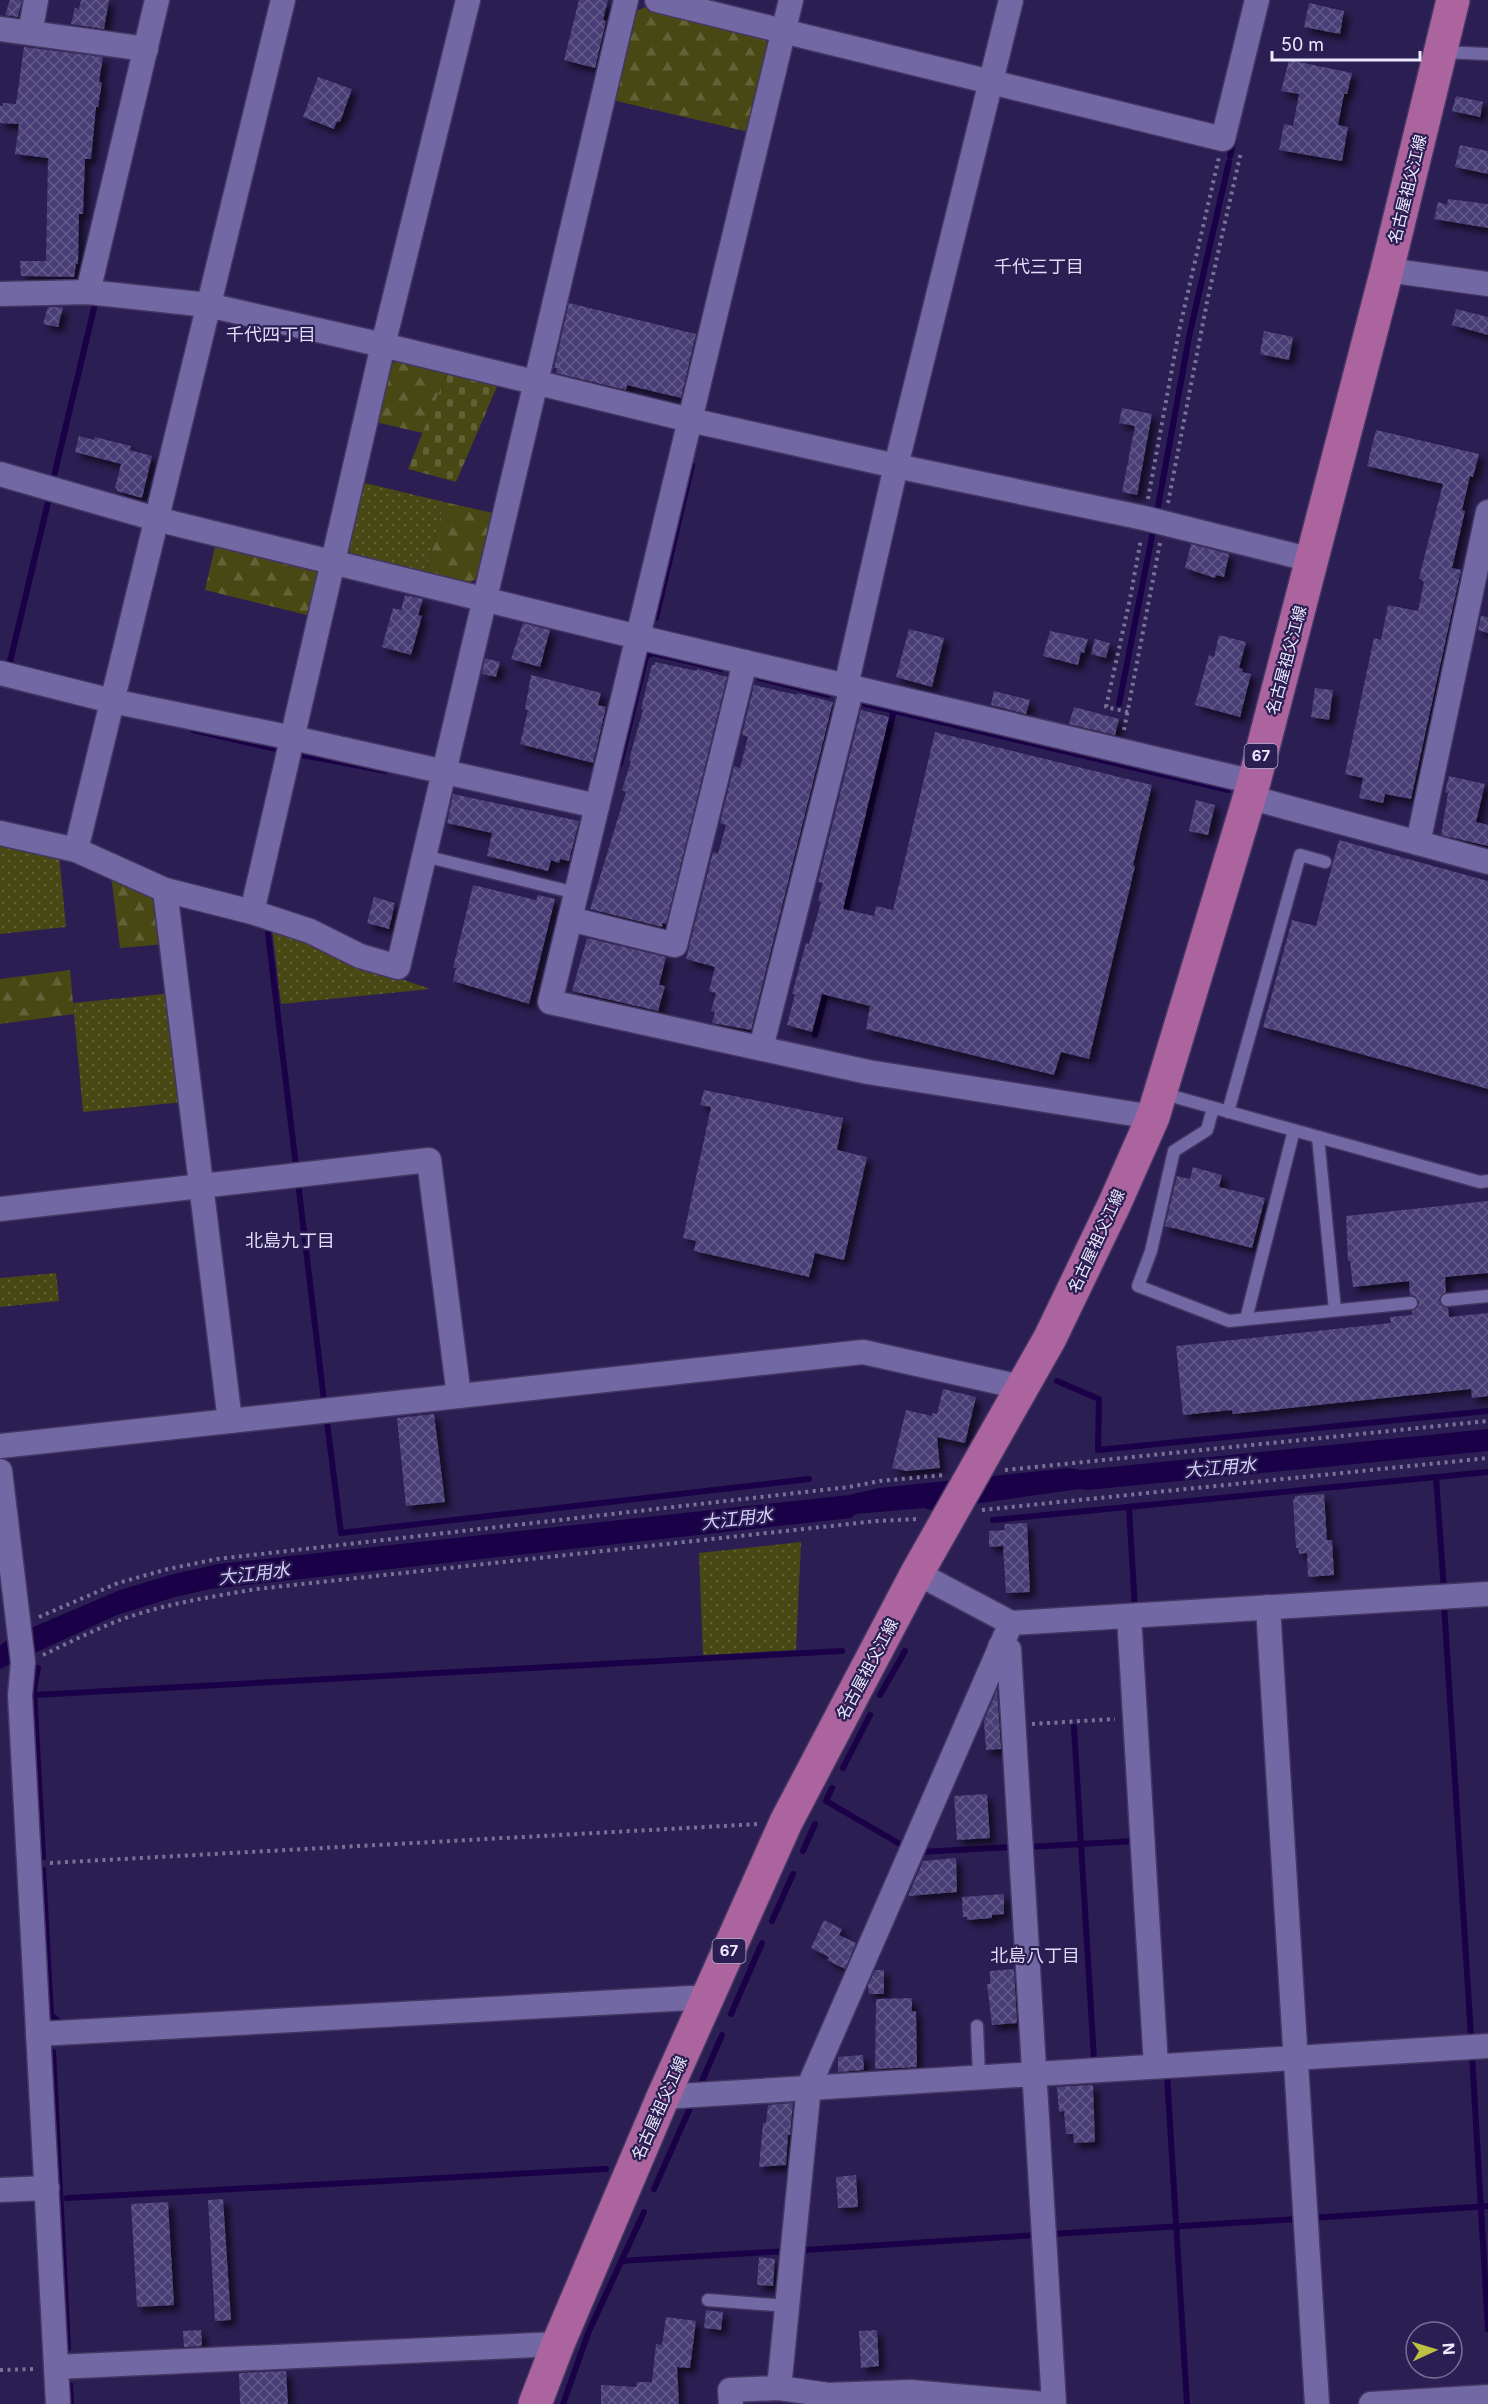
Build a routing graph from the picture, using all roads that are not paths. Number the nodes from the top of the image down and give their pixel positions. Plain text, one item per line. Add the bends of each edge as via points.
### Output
1 (36, 0) edge
2 (157, 0) edge
3 (283, 0) edge
4 (468, 0) edge
5 (626, 0) edge
6 (657, 0) edge
7 (791, 0) edge
8 (1011, 0) edge
9 (1257, 0) edge
10 (1453, 0) edge
11 (0, 29) edge
12 (783, 31) junction
13 (30, 33) junction
14 (146, 49) junction
15 (1440, 52) junction
16 (1488, 54) edge
17 (992, 82) junction
18 (1387, 270) junction
19 (1488, 284) edge
20 (88, 292) junction
21 (0, 294) edge
22 (208, 306) junction
23 (383, 345) junction
24 (536, 384) junction
25 (690, 420) junction
26 (896, 466) junction
27 (0, 474) edge
28 (1488, 512) edge
29 (156, 519) junction
30 (1312, 560) junction
31 (333, 562) junction
32 (484, 599) junction
33 (638, 637) junction
34 (745, 662) junction
35 (0, 673) edge
36 (849, 687) junction
37 (112, 700) junction
38 (292, 738) junction
39 (444, 771) junction
40 (1252, 790) junction
41 (597, 806) junction
42 (0, 832) edge
43 (1418, 843) junction
44 (76, 850) junction
45 (424, 856) junction
46 (1325, 862) dead end
47 (1488, 862) edge
48 (165, 890) junction
49 (576, 893) junction
50 (252, 912) junction
51 (570, 919) junction
52 (761, 1048) junction
53 (1156, 1105) junction
54 (1213, 1108) junction
55 (1228, 1112) junction
56 (1294, 1130) junction
57 (1318, 1137) junction
58 (1488, 1181) edge
59 (201, 1186) junction
60 (0, 1209) edge
61 (1488, 1296) edge
62 (1447, 1300) dead end
63 (1411, 1303) dead end
64 (1335, 1310) junction
65 (1246, 1319) junction
66 (1022, 1387) junction
67 (459, 1396) junction
68 (230, 1421) junction
69 (0, 1446) edge
70 (0, 1471) edge
71 (917, 1574) junction
72 (1488, 1594) edge
73 (1268, 1607) junction
74 (1129, 1616) junction
75 (1011, 1623) junction
76 (1000, 1647) junction
77 (709, 1997) junction
78 (977, 2026) dead end
79 (38, 2034) junction
80 (1488, 2046) edge
81 (1295, 2058) junction
82 (1156, 2066) junction
83 (1034, 2073) junction
84 (979, 2076) junction
85 (809, 2086) junction
86 (663, 2097) junction
87 (47, 2188) junction
88 (0, 2190) edge
89 (708, 2300) dead end
90 (787, 2306) junction
91 (558, 2343) junction
92 (56, 2367) junction
93 (779, 2388) junction
94 (1488, 2397) edge
95 (829, 2400) edge
96 (956, 2400) edge
97 (58, 2404) edge
98 (535, 2404) edge
99 (731, 2404) edge
100 (1045, 2404) edge
101 (1054, 2404) edge
102 (1317, 2404) edge
103 (1371, 2404) edge

1 - 13 street
2 - 14 street
3 - 22 street
4 - 23 street
5 - 24 street
6 - 12 street
7 - 12 street
8 - 17 street
9 - 17 street via 1232,145
10 - 15 main road, 名古屋祖父江線 / 67
11 - 13 street
12 - 17 street
12 - 25 street
13 - 14 street
14 - 20 street
15 - 16 lane
15 - 18 main road, 名古屋祖父江線 / 67
17 - 26 street
18 - 19 street
18 - 30 main road, 名古屋祖父江線 / 67
20 - 21 street
20 - 22 street
22 - 23 street
22 - 29 street
23 - 24 street
23 - 31 street
24 - 25 street
24 - 32 street
25 - 26 street
25 - 33 street
26 - 30 street via 1154,521
26 - 36 street
27 - 29 street
28 - 43 street
29 - 31 street
29 - 37 street
30 - 40 main road, 名古屋祖父江線 / 67
31 - 32 street
31 - 38 street
32 - 33 street
32 - 39 street
33 - 34 street
33 - 41 street
34 - 36 street
34 - 51 street via 675,945
35 - 37 street
36 - 40 street via 1120,751
36 - 52 street
37 - 38 street
37 - 44 street
38 - 39 street
38 - 50 street
39 - 41 street
39 - 45 street
40 - 43 street
40 - 53 main road, 名古屋祖父江線 / 67
41 - 49 street
42 - 44 street
43 - 47 street
44 - 48 street
45 - 49 lane
45 - 50 street via 398,967 360,956 310,930
46 - 55 lane via 1299,855
48 - 50 street
48 - 59 street
49 - 51 street
51 - 52 street via 550,1002
52 - 53 street via 868,1072
53 - 54 lane
53 - 66 main road, 名古屋祖父江線 / 67 via 1114,1205
54 - 55 lane
54 - 65 lane via 1207,1130 1174,1150 1151,1251 1138,1286 1229,1321
55 - 56 lane
56 - 57 lane
56 - 65 lane
57 - 58 lane
57 - 64 lane
59 - 60 street
59 - 67 street via 429,1160
59 - 68 street
61 - 62 lane
63 - 64 lane
64 - 65 lane
66 - 67 street via 863,1352
66 - 71 main road, 名古屋祖父江線 / 67
67 - 68 street
68 - 69 street
70 - 79 street via 23,1663 20,1695
71 - 75 street
71 - 77 main road, 名古屋祖父江線 / 67 via 786,1822
72 - 73 street
73 - 74 street
73 - 81 street
74 - 75 street
74 - 82 street
75 - 76 street
76 - 83 street via 1009,1650
76 - 85 street
77 - 79 street
77 - 86 main road, 名古屋祖父江線 / 67
78 - 84 lane
79 - 87 street
80 - 81 street
81 - 82 street
81 - 102 street
82 - 83 street
83 - 84 street
83 - 101 street
84 - 85 street
85 - 86 street
85 - 90 street
86 - 91 main road, 名古屋祖父江線 / 67
87 - 88 street
87 - 92 street
89 - 90 lane
90 - 93 street
91 - 92 street
91 - 98 main road, 名古屋祖父江線 / 67
92 - 97 street
93 - 95 street
93 - 99 street via 730,2390
94 - 103 street
95 - 96 street via 910,2392
96 - 100 street

